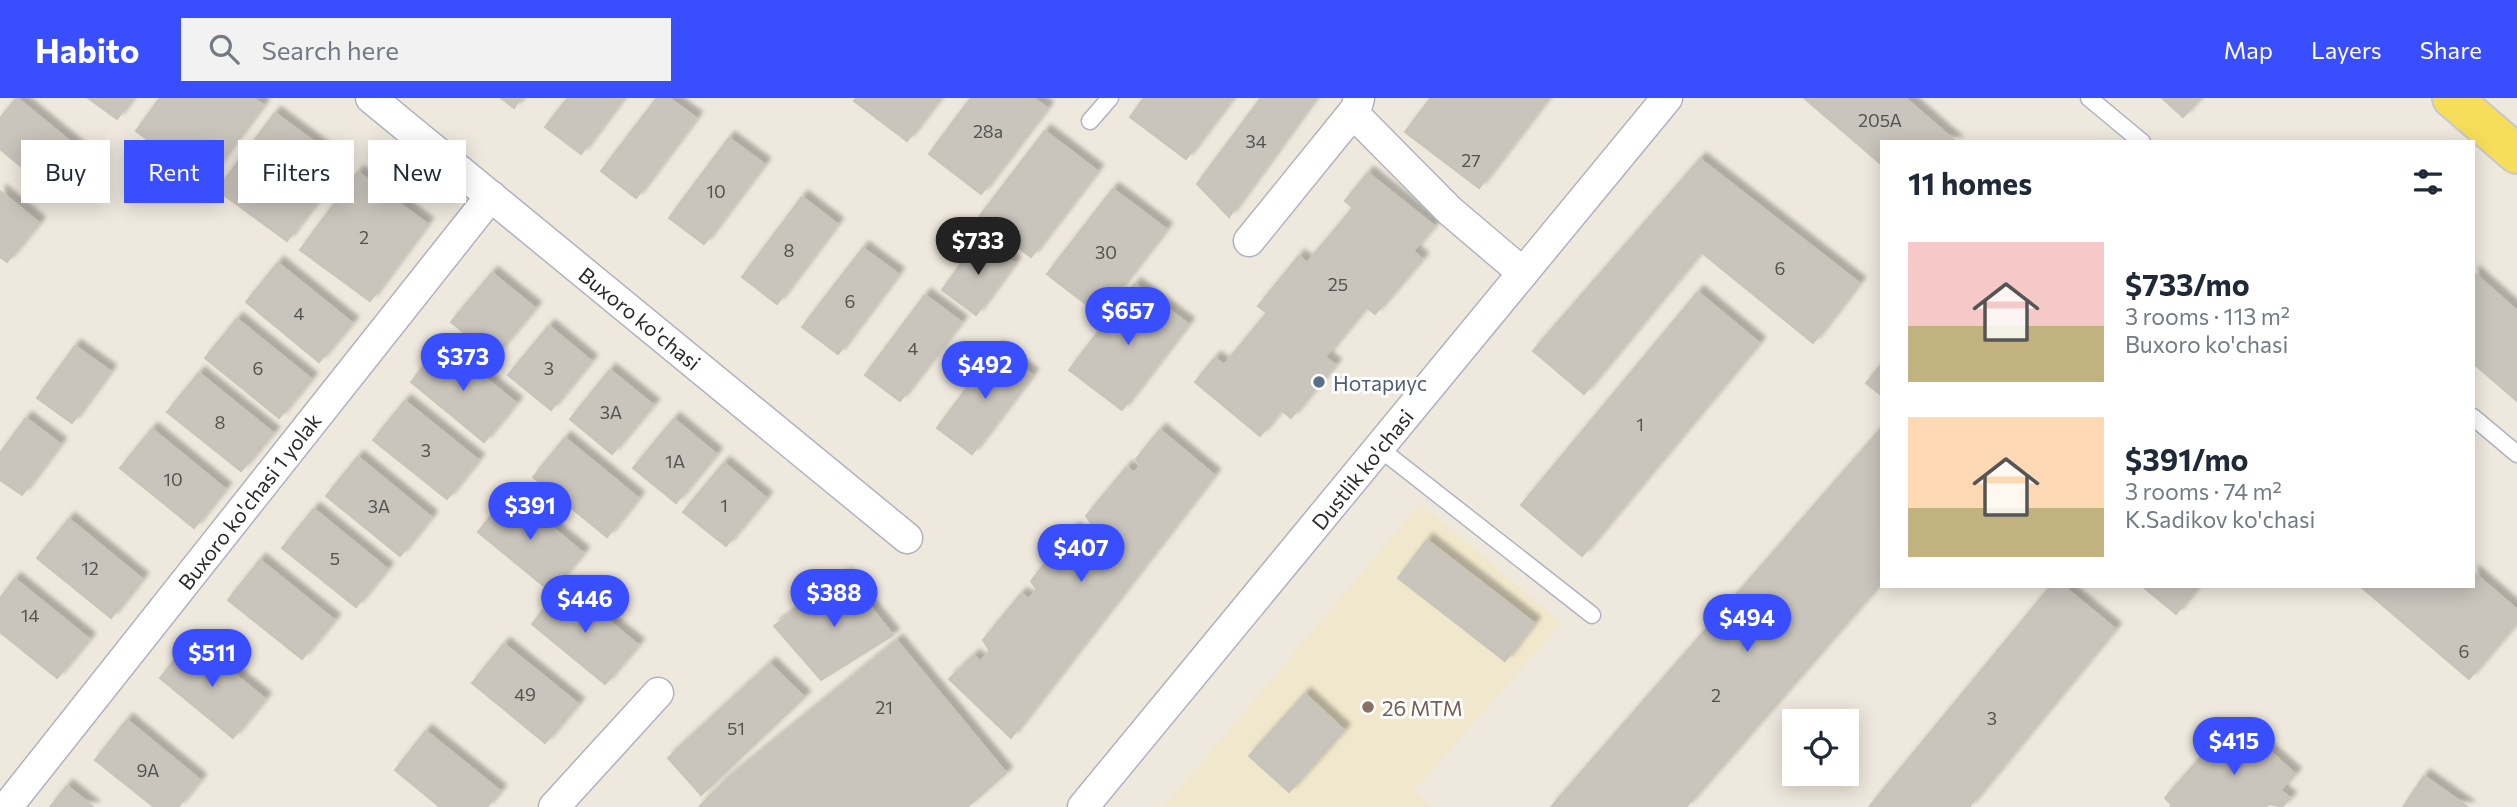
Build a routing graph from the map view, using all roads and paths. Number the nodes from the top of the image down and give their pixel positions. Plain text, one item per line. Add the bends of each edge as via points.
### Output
1 (371, 98) edge
2 (1110, 98) edge
3 (1667, 98) edge
4 (2089, 98) edge
5 (2452, 98) edge
6 (1356, 106) edge
7 (1090, 121) dead end
8 (2140, 140) edge
9 (2517, 154) edge
10 (491, 196) junction
11 (1249, 241) dead end
12 (1523, 273) junction
13 (2475, 419) edge
14 (1379, 448) junction
15 (2517, 454) edge
16 (907, 538) dead end
17 (1592, 615) dead end
18 (649, 702) dead end
19 (7, 807) edge
20 (554, 807) edge
21 (1083, 807) edge

1 - 10 street, Buxoro ko'chasi
2 - 7 lane
3 - 12 street, Dustlik ko'chasi
4 - 8 lane
5 - 9 main road
6 - 11 street
6 - 12 street via 1450,211
10 - 16 street, Buxoro ko'chasi
10 - 19 street, Buxoro ko'chasi 1 yolak
12 - 14 street, Dustlik ko'chasi
13 - 15 lane
14 - 17 lane
14 - 21 street, Dustlik ko'chasi
18 - 20 street

